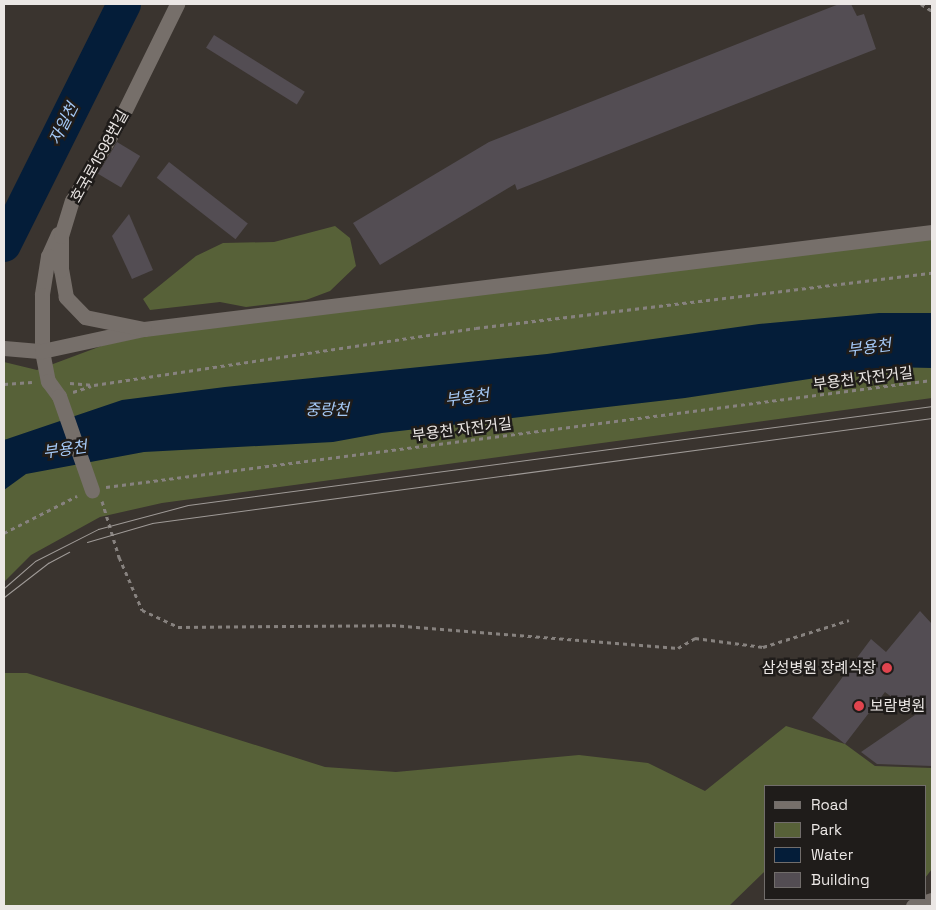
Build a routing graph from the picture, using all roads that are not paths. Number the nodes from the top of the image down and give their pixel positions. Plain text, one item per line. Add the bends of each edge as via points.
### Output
1 (178, 4) edge
2 (72, 201) junction
3 (932, 232) edge
4 (144, 329) junction
5 (4, 348) edge
6 (42, 351) junction
7 (95, 489) road end
8 (932, 900) edge
9 (913, 906) edge

1 - 2 street, 호국로1598번길 via 122,116
2 - 4 street, 호국로1598번길 via 61,236 61,270 66,297 85,317
2 - 6 street via 48,256 42,295
3 - 4 street
4 - 6 street
5 - 6 street
6 - 7 street via 48,381 59,396
8 - 9 street

